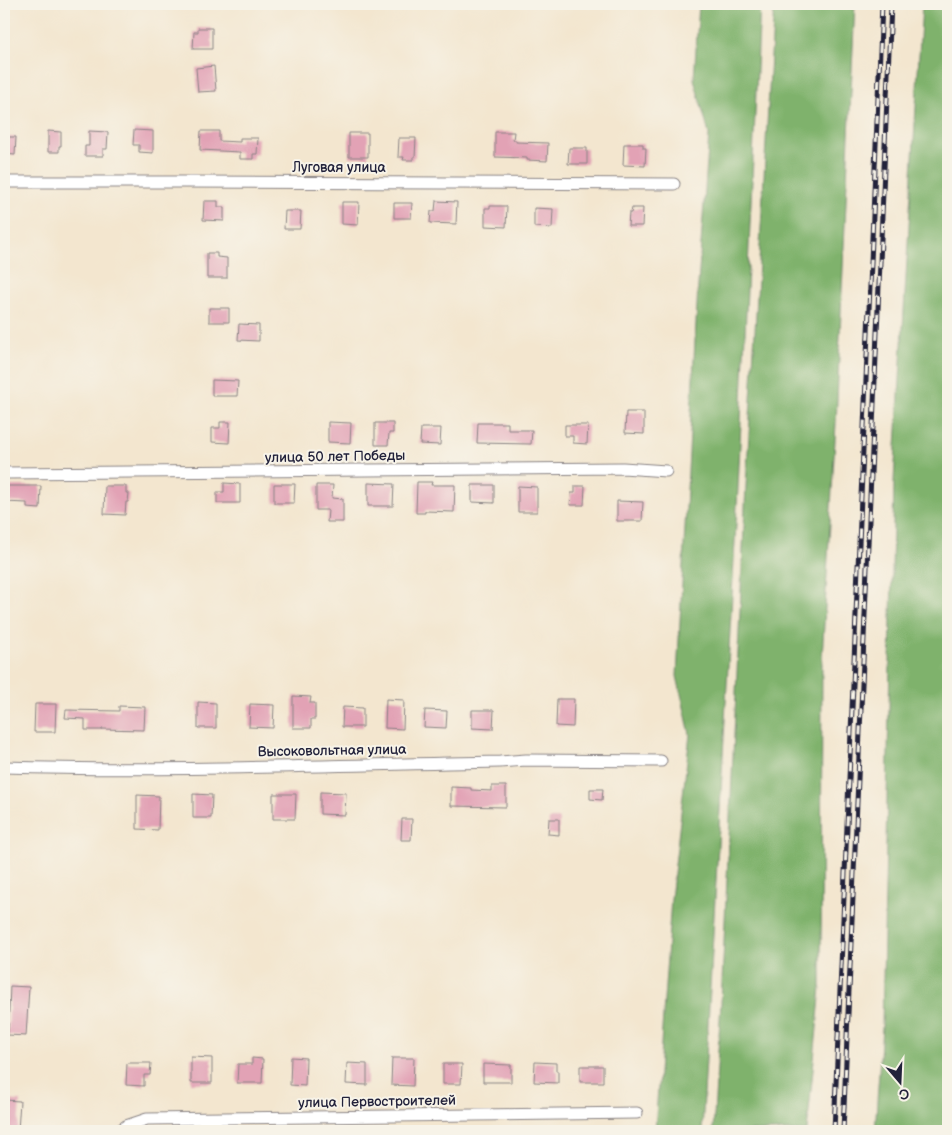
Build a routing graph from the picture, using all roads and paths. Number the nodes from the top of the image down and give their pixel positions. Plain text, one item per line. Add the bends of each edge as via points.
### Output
1 (4, 182) edge
2 (674, 184) dead end
3 (666, 471) dead end
4 (4, 473) edge
5 (661, 761) dead end
6 (4, 767) edge
7 (638, 1113) dead end
8 (119, 1131) edge

1 - 2 street, Луговая улица
3 - 4 street, улица 50 лет Победы via 623,468
5 - 6 street, Высоковольтная улица via 526,760 167,769
7 - 8 street, улица Первостроителей via 147,1119

